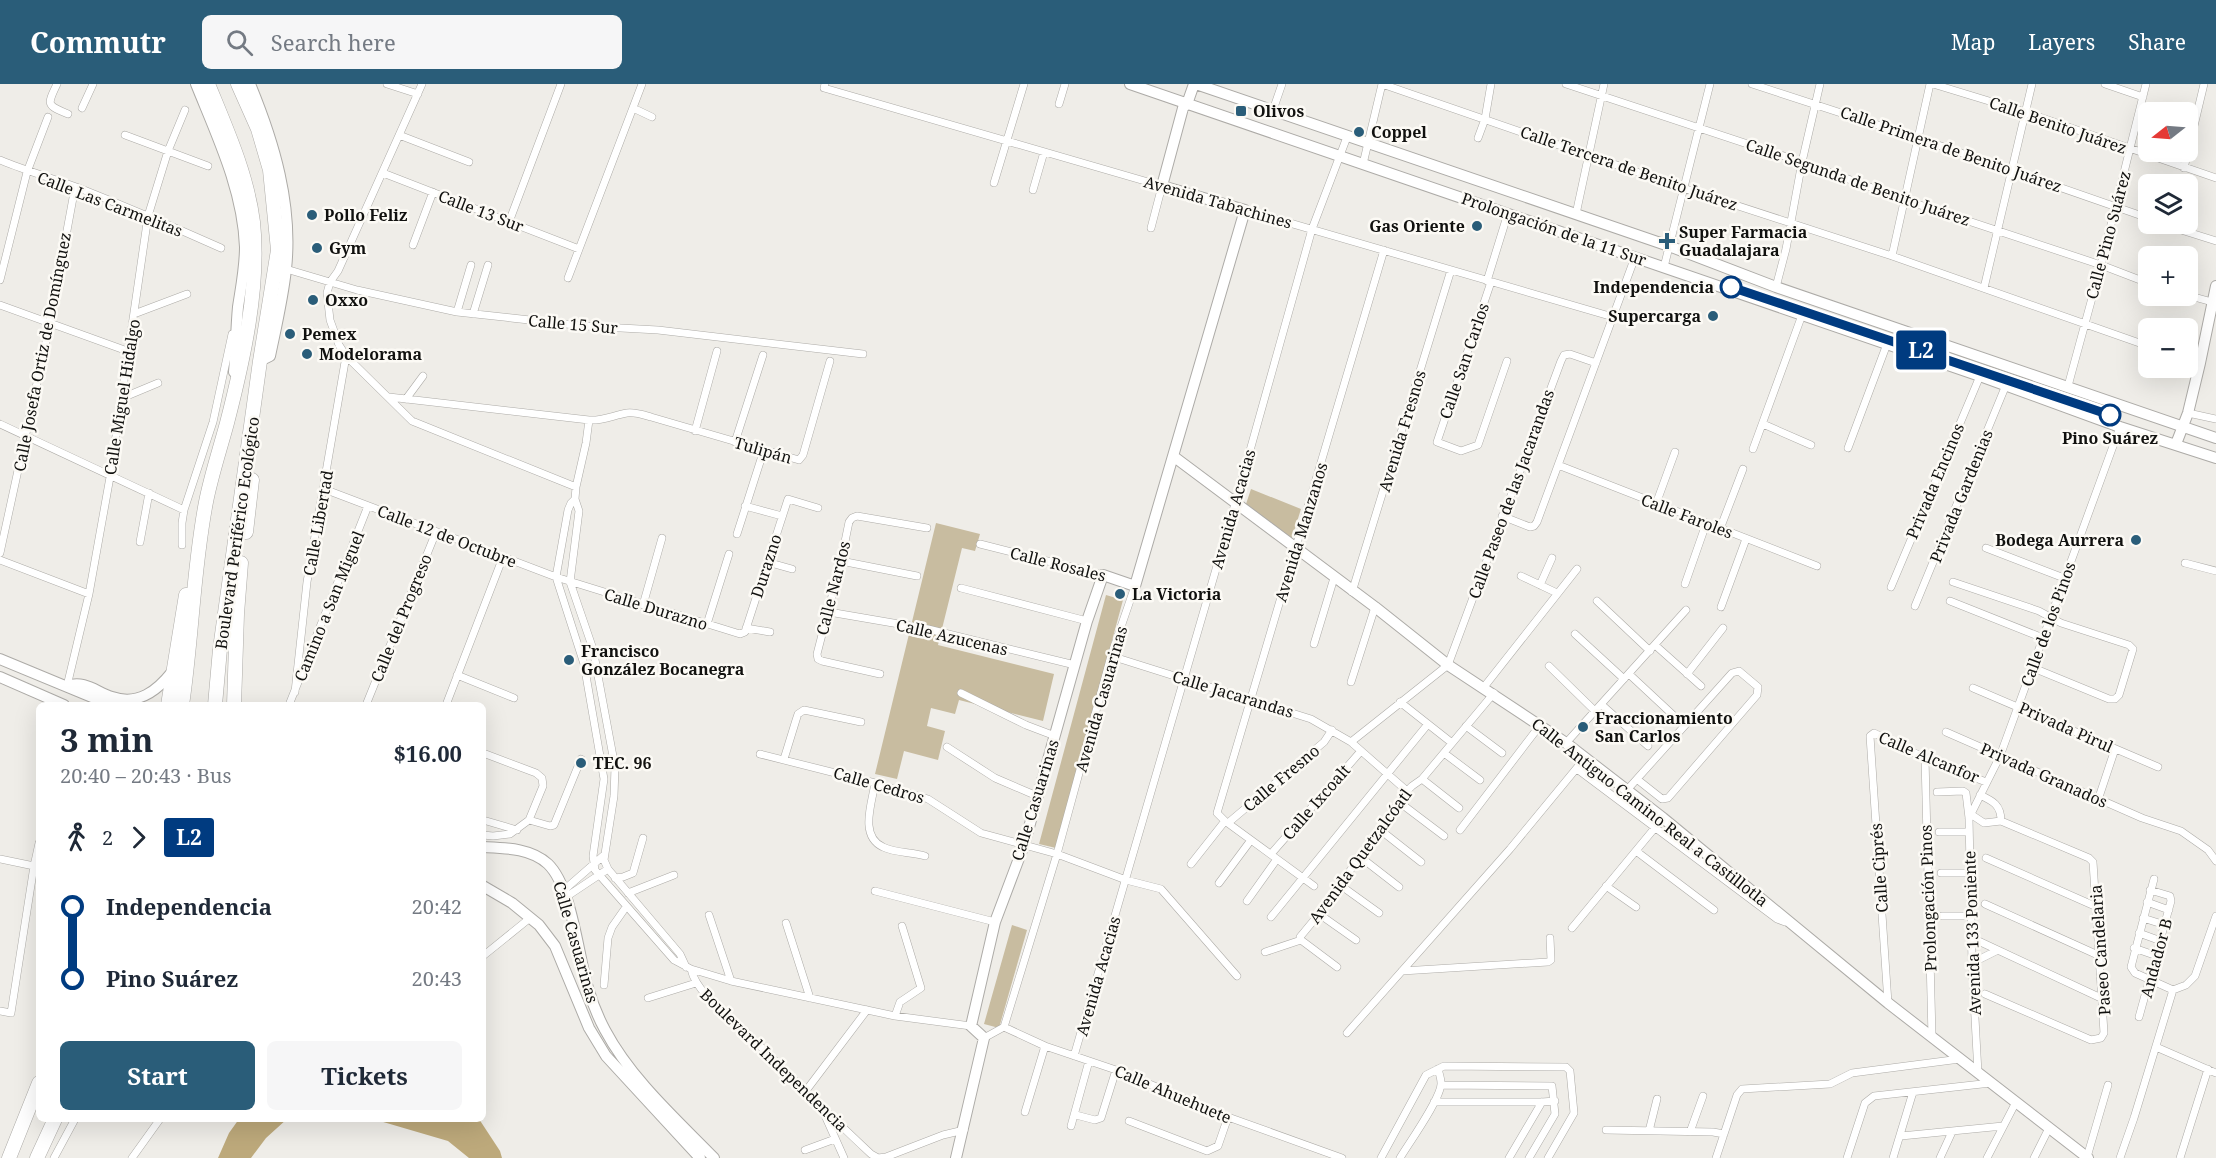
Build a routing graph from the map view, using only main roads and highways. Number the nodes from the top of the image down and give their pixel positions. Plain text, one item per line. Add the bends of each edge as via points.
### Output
1 (196, 84) edge
2 (208, 84) edge
3 (238, 84) edge
4 (250, 84) edge
5 (1130, 84) edge
6 (1186, 84) edge
7 (1195, 84) edge
8 (1183, 105) junction
9 (1245, 210) joint
10 (2216, 286) edge
11 (2211, 339) edge
12 (260, 362) junction
13 (233, 389) junction
14 (2181, 426) junction
15 (2216, 438) edge
16 (2176, 444) junction
17 (248, 451) junction
18 (1173, 456) junction
19 (2216, 458) edge
20 (197, 554) junction
21 (1103, 575) joint
22 (1136, 586) joint
23 (0, 659) edge
24 (172, 671) junction
25 (0, 677) edge
26 (12, 682) junction
27 (67, 686) junction
28 (41, 702) edge
29 (57, 702) edge
30 (104, 702) edge
31 (168, 702) edge
32 (182, 702) edge
33 (215, 702) edge
34 (236, 702) edge
35 (486, 846) edge
36 (486, 888) edge
37 (576, 998) junction
38 (592, 1001) junction
39 (36, 1090) edge
40 (54, 1122) edge
41 (9, 1158) edge
42 (37, 1158) edge
43 (699, 1158) edge
44 (714, 1158) edge
45 (956, 1158) edge
46 (2087, 1158) edge

1 - 13 main road, Boulevard Periférico Ecológico via 240,204 245,247
2 - 13 highway, Boulevard Periférico Ecológico via 228,131 253,221 252,298
3 - 12 highway, Boulevard Periférico Ecológico via 258,129 270,170 278,250
4 - 12 main road, Boulevard Periférico Ecológico via 278,163 288,248 270,356
5 - 8 main road, Prolongación de la 11 Sur
6 - 8 main road
7 - 8 main road
7 - 14 main road, Prolongación de la 11 Sur
8 - 9 main road, Avenida Tabachines via 1162,186
8 - 16 main road, Prolongación de la 11 Sur
9 - 18 main road, Avenida Casuarinas
10 - 11 main road
11 - 14 main road
12 - 17 highway, Boulevard Periférico Ecológico
13 - 20 highway, Boulevard Periférico Ecológico
14 - 15 main road, Prolongación de la 11 Sur
14 - 16 main road
16 - 19 main road, Prolongación de la 11 Sur
17 - 33 highway, Boulevard Periférico Ecológico
17 - 34 highway via 252,482 240,566
18 - 22 main road, Avenida Casuarinas
18 - 46 main road, Calle Antiguo Camino Real a Castillotla via 1448,665 1566,742 1888,1003
20 - 24 highway
20 - 32 highway, Boulevard Periférico Ecológico
21 - 22 main road, Calle Rosales
21 - 45 main road, Calle Casuarinas via 1024,845 995,922 971,1026 984,1038
23 - 27 main road
24 - 27 main road via 155,692 132,699 111,697 85,685
24 - 31 highway
25 - 26 main road
26 - 28 main road via 19,691
26 - 29 main road
27 - 30 main road
35 - 38 main road, Calle Casuarinas via 537,856 557,875
36 - 37 main road via 530,918 555,946
37 - 38 main road via 585,1006
37 - 43 main road via 606,1056
38 - 44 main road, Calle Casuarinas via 626,1062
39 - 41 highway
40 - 42 highway

